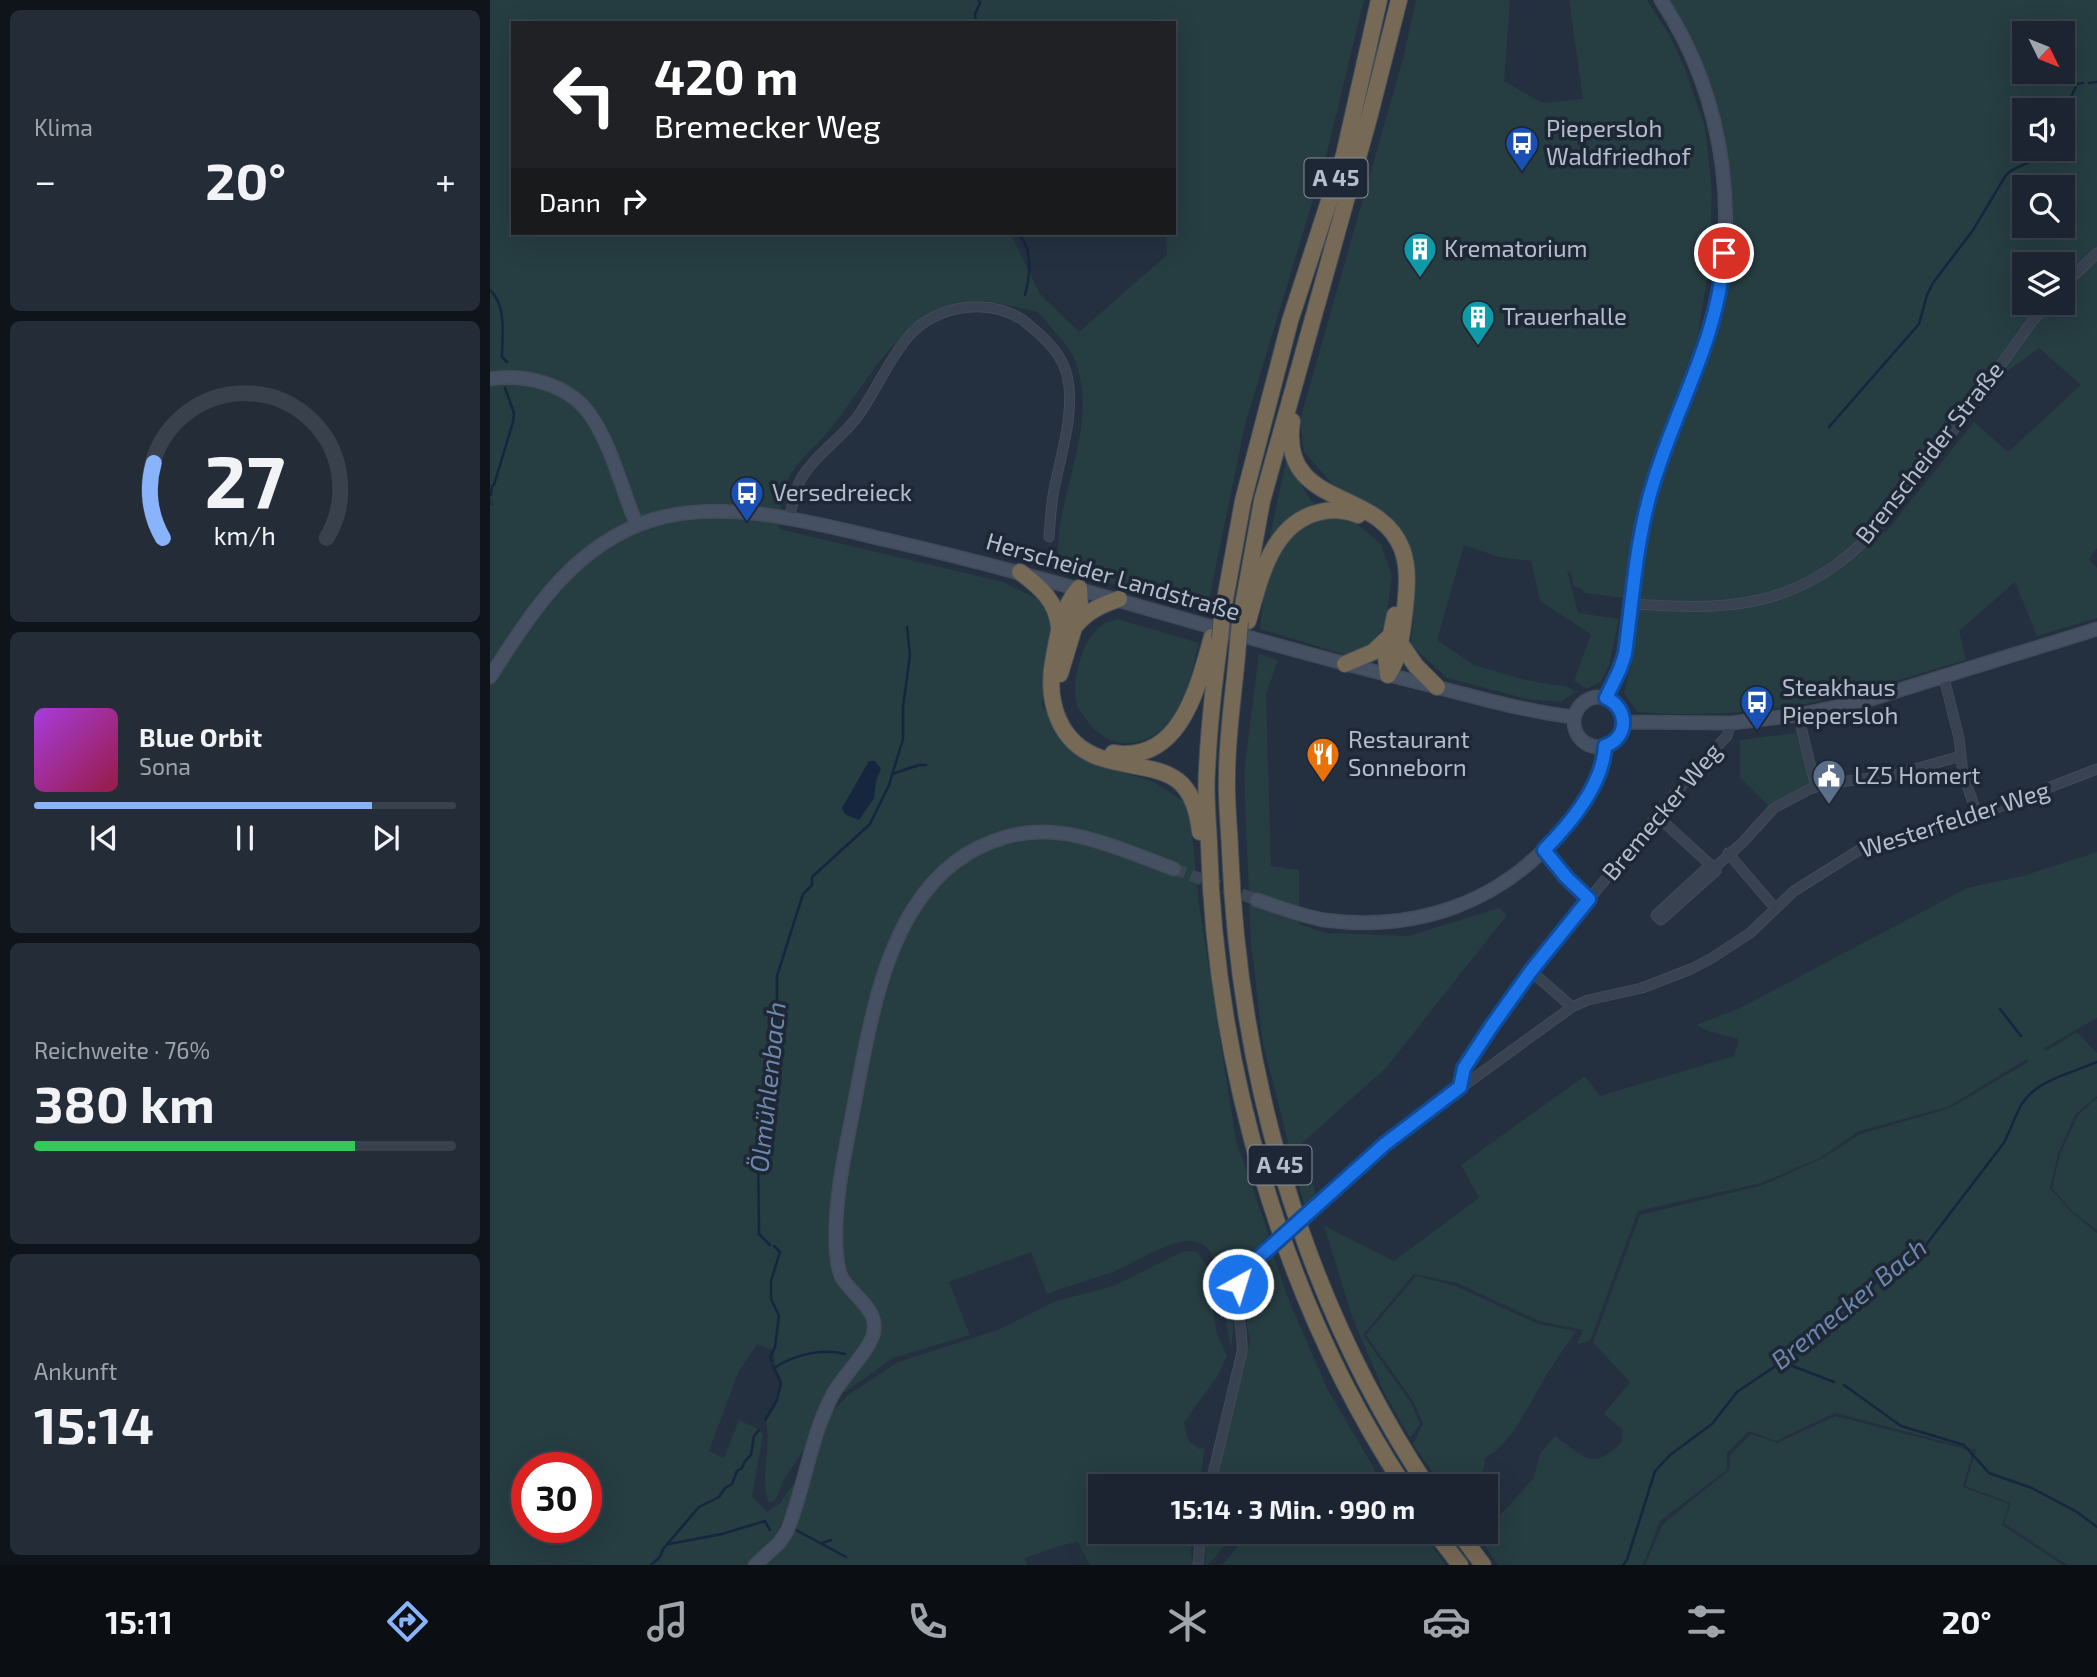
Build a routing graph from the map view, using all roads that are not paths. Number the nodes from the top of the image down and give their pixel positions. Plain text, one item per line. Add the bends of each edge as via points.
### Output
1 (1379, 0) edge
2 (1399, 0) edge
3 (1661, 0) edge
4 (2097, 253) edge
5 (2075, 274) edge
6 (2038, 315) edge
7 (1300, 367) junction
8 (490, 379) edge
9 (789, 520) junction
10 (637, 525) junction
11 (1049, 537) dead end
12 (1020, 572) junction
13 (1079, 588) junction
14 (1119, 599) junction
15 (1631, 604) junction
16 (1244, 623) junction
17 (1067, 627) junction
18 (2097, 629) edge
19 (1216, 637) junction
20 (1395, 640) junction
21 (1345, 664) junction
22 (1388, 675) junction
23 (490, 677) edge
24 (1944, 678) junction
25 (1437, 687) junction
26 (1606, 698) junction
27 (1798, 715) junction
28 (1574, 717) junction
29 (1623, 722) junction
30 (1731, 723) junction
31 (1605, 746) junction
32 (1961, 756) junction
33 (2097, 769) edge
34 (1816, 787) junction
35 (1977, 814) junction
36 (1658, 817) junction
37 (1544, 850) junction
38 (1728, 853) junction
39 (1712, 867) junction
40 (1174, 869) tunnel mouth
41 (1210, 892) junction
42 (1589, 899) junction
43 (1258, 900) tunnel mouth
44 (1774, 908) junction
45 (1531, 971) junction
46 (1572, 1007) junction
47 (1460, 1087) junction
48 (1213, 1474) edge
49 (1397, 1474) edge
50 (1420, 1474) edge
51 (1200, 1544) edge
52 (1444, 1544) edge
53 (1468, 1544) edge
54 (755, 1565) edge
55 (1198, 1565) edge
56 (1460, 1565) edge
57 (1483, 1565) edge

1 - 19 highway, A 45, bridge via 1344,155 1290,321 1243,501
2 - 7 highway, A 45
3 - 15 main road via 1686,43 1713,116 1723,170 1726,234 1723,271 1706,341 1646,508
4 - 5 street
6 - 15 street, Brenscheider Straße via 1879,525 1831,568 1792,589 1749,603
7 - 16 highway, A 45 via 1262,501
7 - 20 highway via 1290,433 1293,457 1314,485 1384,522 1405,557
8 - 10 main road via 540,381 587,410
9 - 10 main road, Herscheider Landstraße via 711,510
9 - 11 street via 800,481 857,417 911,333 941,314 976,305 1024,320 1049,342 1068,379 1070,403
9 - 12 main road, Herscheider Landstraße
10 - 23 main road, Herscheider Landstraße via 597,547 569,570 540,602
12 - 13 main road, Herscheider Landstraße
12 - 17 highway via 1049,597
13 - 14 main road, Herscheider Landstraße
13 - 17 highway via 1080,608
14 - 17 highway via 1098,606
14 - 21 main road, Herscheider Landstraße
15 - 26 main road via 1625,654
16 - 20 highway via 1283,535 1314,513 1339,510 1373,524 1393,548 1399,584
16 - 50 highway, A 45 via 1227,776 1237,959 1255,1069 1283,1176 1332,1313 1381,1411
17 - 19 highway via 1061,708 1081,738 1118,754 1154,746 1178,725
17 - 41 highway via 1050,688 1060,724 1092,754 1160,771 1183,786 1198,818
18 - 24 main road
19 - 41 highway, A 45 via 1206,772
20 - 21 highway
20 - 22 highway via 1396,662
20 - 25 highway
21 - 22 main road, Herscheider Landstraße
22 - 25 main road, Herscheider Landstraße
24 - 27 main road
24 - 32 street
25 - 28 main road, Herscheider Landstraße
26 - 28 main road via 1588,699
26 - 29 main road via 1620,708
27 - 30 main road
27 - 34 street
28 - 31 main road via 1580,738 1592,746
29 - 30 main road
29 - 31 main road via 1617,738
30 - 36 street, Bremecker Weg via 1727,736
31 - 37 main road via 1603,763 1589,793
32 - 34 street via 1886,777
32 - 35 street
33 - 35 street, Westerfelder Weg
34 - 38 street via 1774,808
35 - 44 street, Westerfelder Weg via 1852,852
36 - 39 street
36 - 42 street, Bremecker Weg
37 - 42 street, Bremecker Weg
37 - 43 main road via 1488,892 1398,922 1322,919
38 - 39 street
38 - 44 street
39 - 39 street via 1716,871 1661,920 1656,915
40 - 54 main road via 1096,840 1046,832 1007,836 955,860 916,905 889,961 874,1013 838,1199 839,1272 868,1309 874,1330 871,1343 839,1383 826,1409 787,1531
41 - 49 highway, A 45 via 1224,1010 1261,1171 1331,1356
42 - 45 street, Bremecker Weg
44 - 46 street, Westerfelder Weg via 1740,941 1691,969
45 - 46 street
45 - 47 street, Bremecker Weg via 1464,1068
46 - 47 street, Westerfelder Weg
47 - 48 street, bridge via 1408,1125 1238,1281 1244,1339
51 - 55 street
52 - 56 highway
53 - 57 highway

